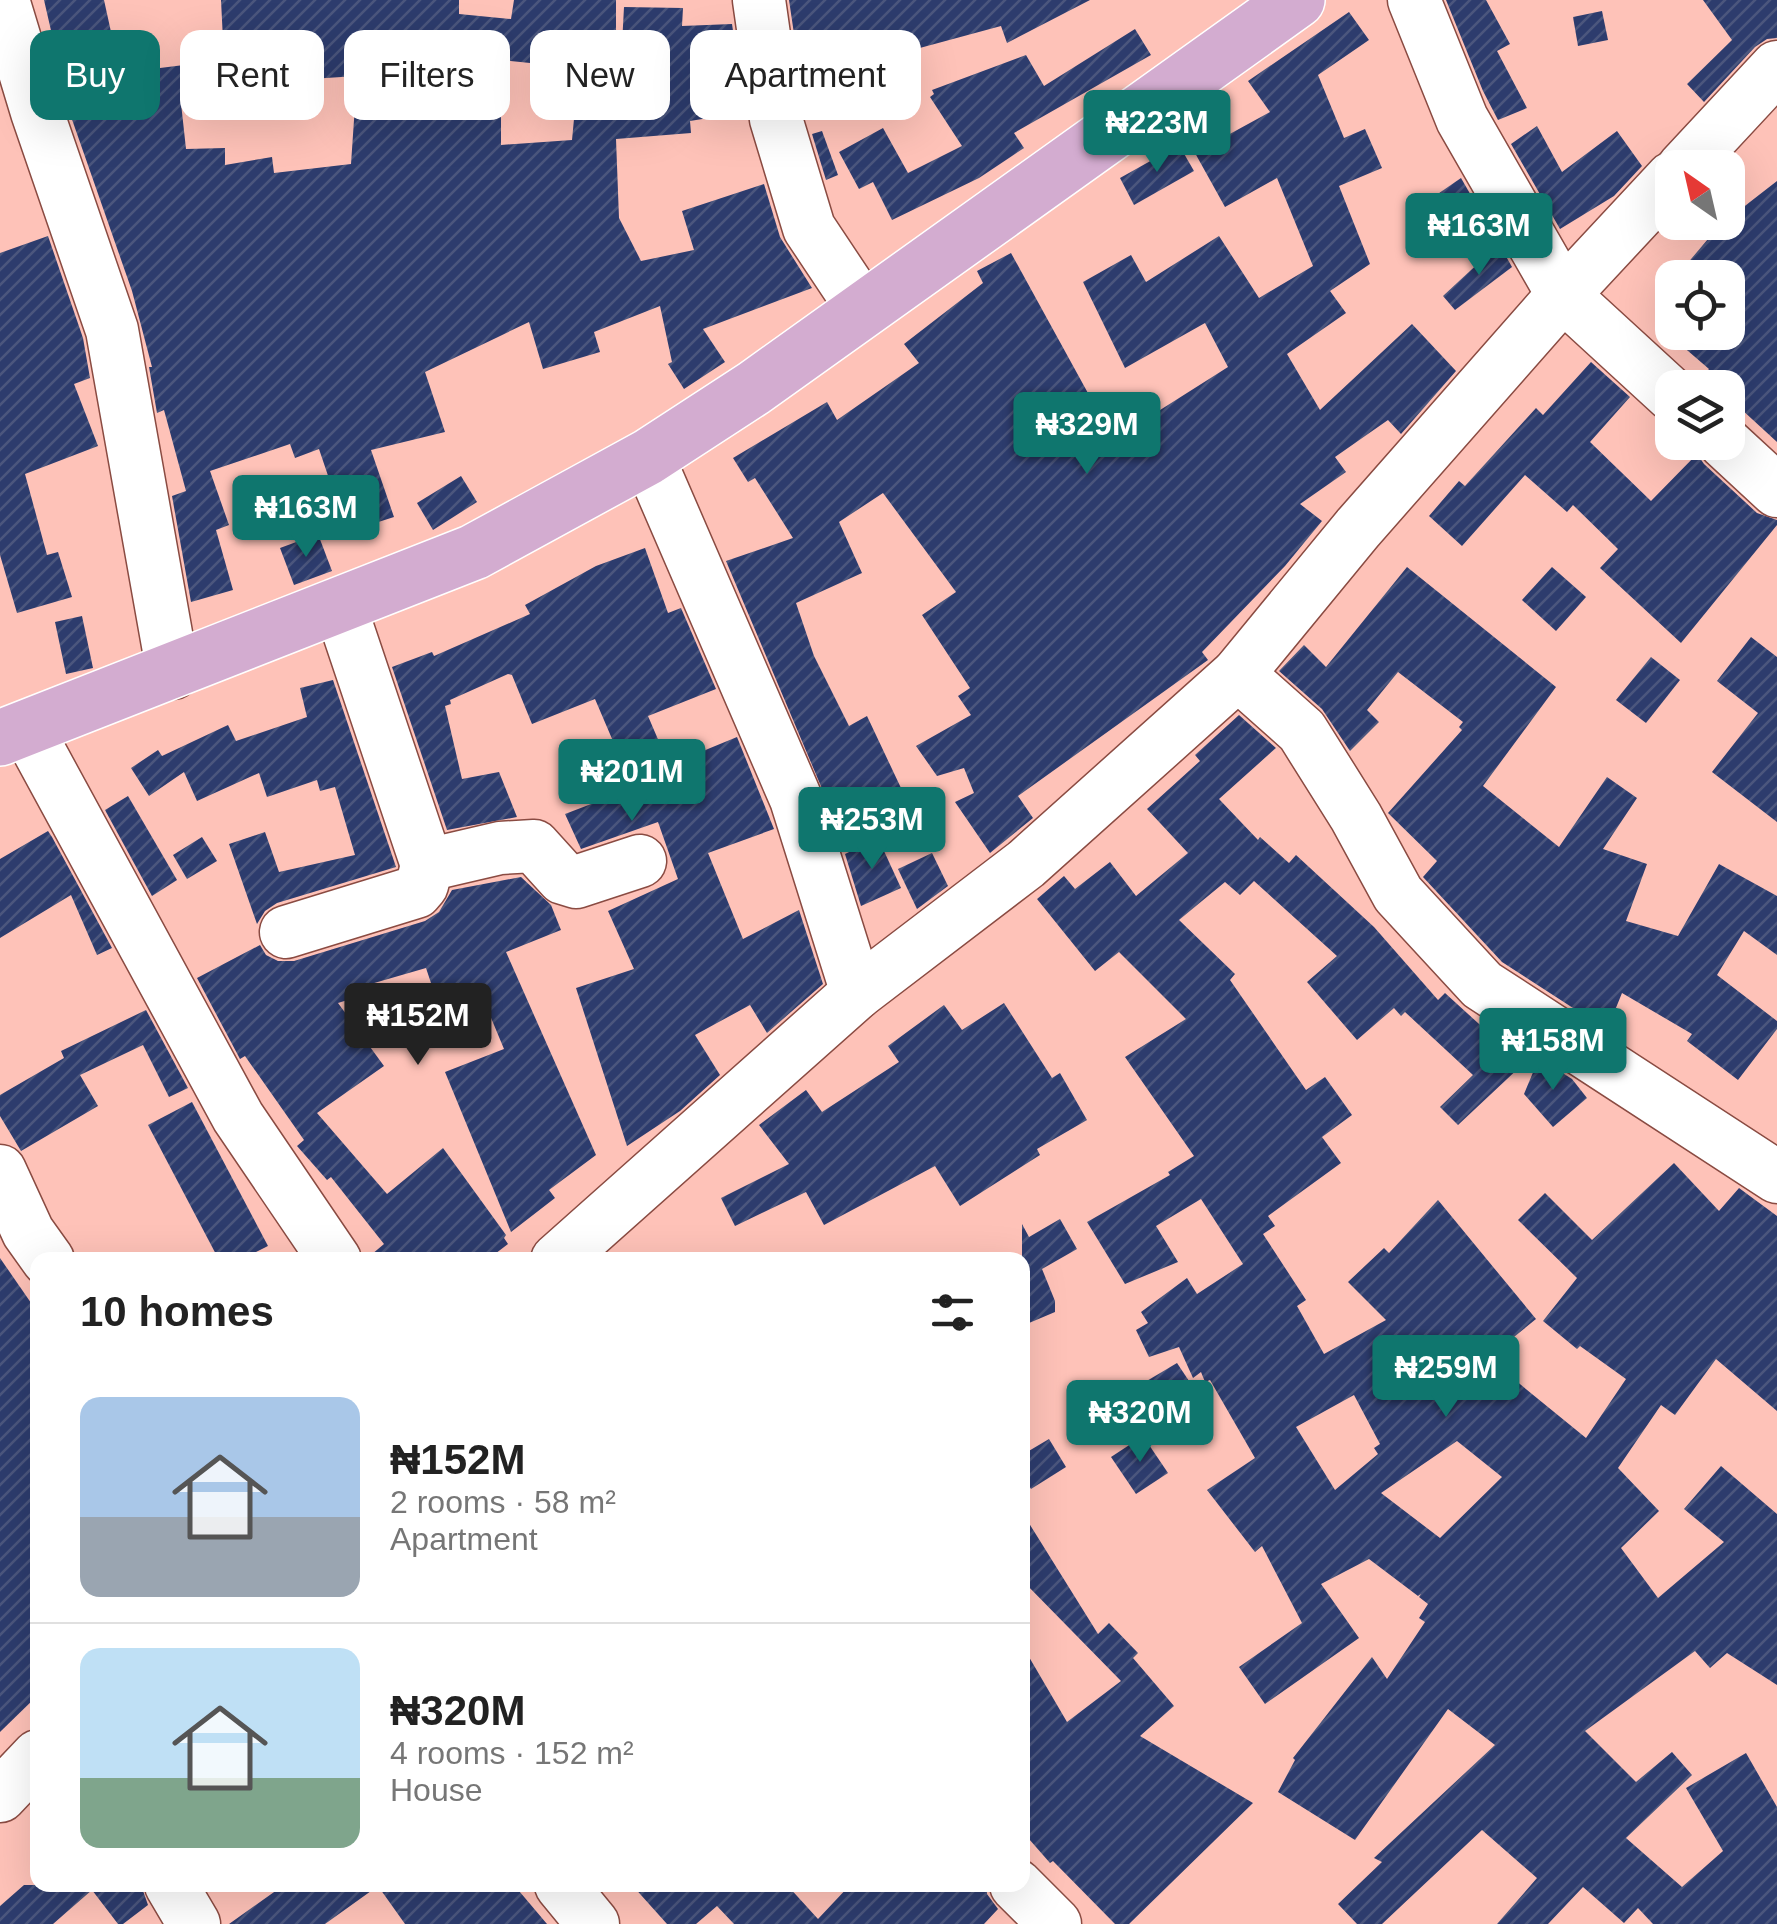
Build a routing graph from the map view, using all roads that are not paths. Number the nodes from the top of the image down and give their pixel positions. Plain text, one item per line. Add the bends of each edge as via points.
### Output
1 (759, 0) edge
2 (1414, 0) edge
3 (1280, 5) edge
4 (6, 28) edge
5 (1777, 67) edge
6 (1699, 150) edge
7 (1655, 196) edge
8 (1563, 294) junction
9 (863, 309) junction
10 (1655, 379) edge
11 (648, 457) junction
12 (1743, 460) edge
13 (1777, 491) edge
14 (340, 606) junction
15 (173, 673) junction
16 (1238, 674) junction
17 (13, 734) edge
18 (640, 861) dead end
19 (426, 865) junction
20 (286, 932) dead end
21 (857, 993) junction
22 (0, 1171) edge
23 (1777, 1177) edge
24 (42, 1252) edge
25 (329, 1252) edge
26 (566, 1252) edge
27 (30, 1764) edge
28 (0, 1796) edge
29 (175, 1892) edge
30 (567, 1892) edge
31 (1023, 1892) edge
32 (194, 1924) edge
33 (594, 1924) edge
34 (1055, 1924) edge

1 - 9 street via 776,119 808,228
2 - 8 street via 1462,119
3 - 9 main road
4 - 15 street via 112,330
5 - 6 street
7 - 8 street
8 - 10 street
8 - 16 street
9 - 11 main road
11 - 14 main road via 474,552
11 - 21 street via 796,799
12 - 13 street
14 - 15 main road
14 - 19 street
15 - 17 main road
16 - 21 street via 1026,864
16 - 23 street via 1302,731 1398,894 1482,986
17 - 25 street via 238,1117
18 - 19 street via 576,882 563,878 534,846
19 - 20 street via 416,892
21 - 26 street
22 - 24 street
27 - 28 street
29 - 32 street
30 - 33 street
31 - 34 street

